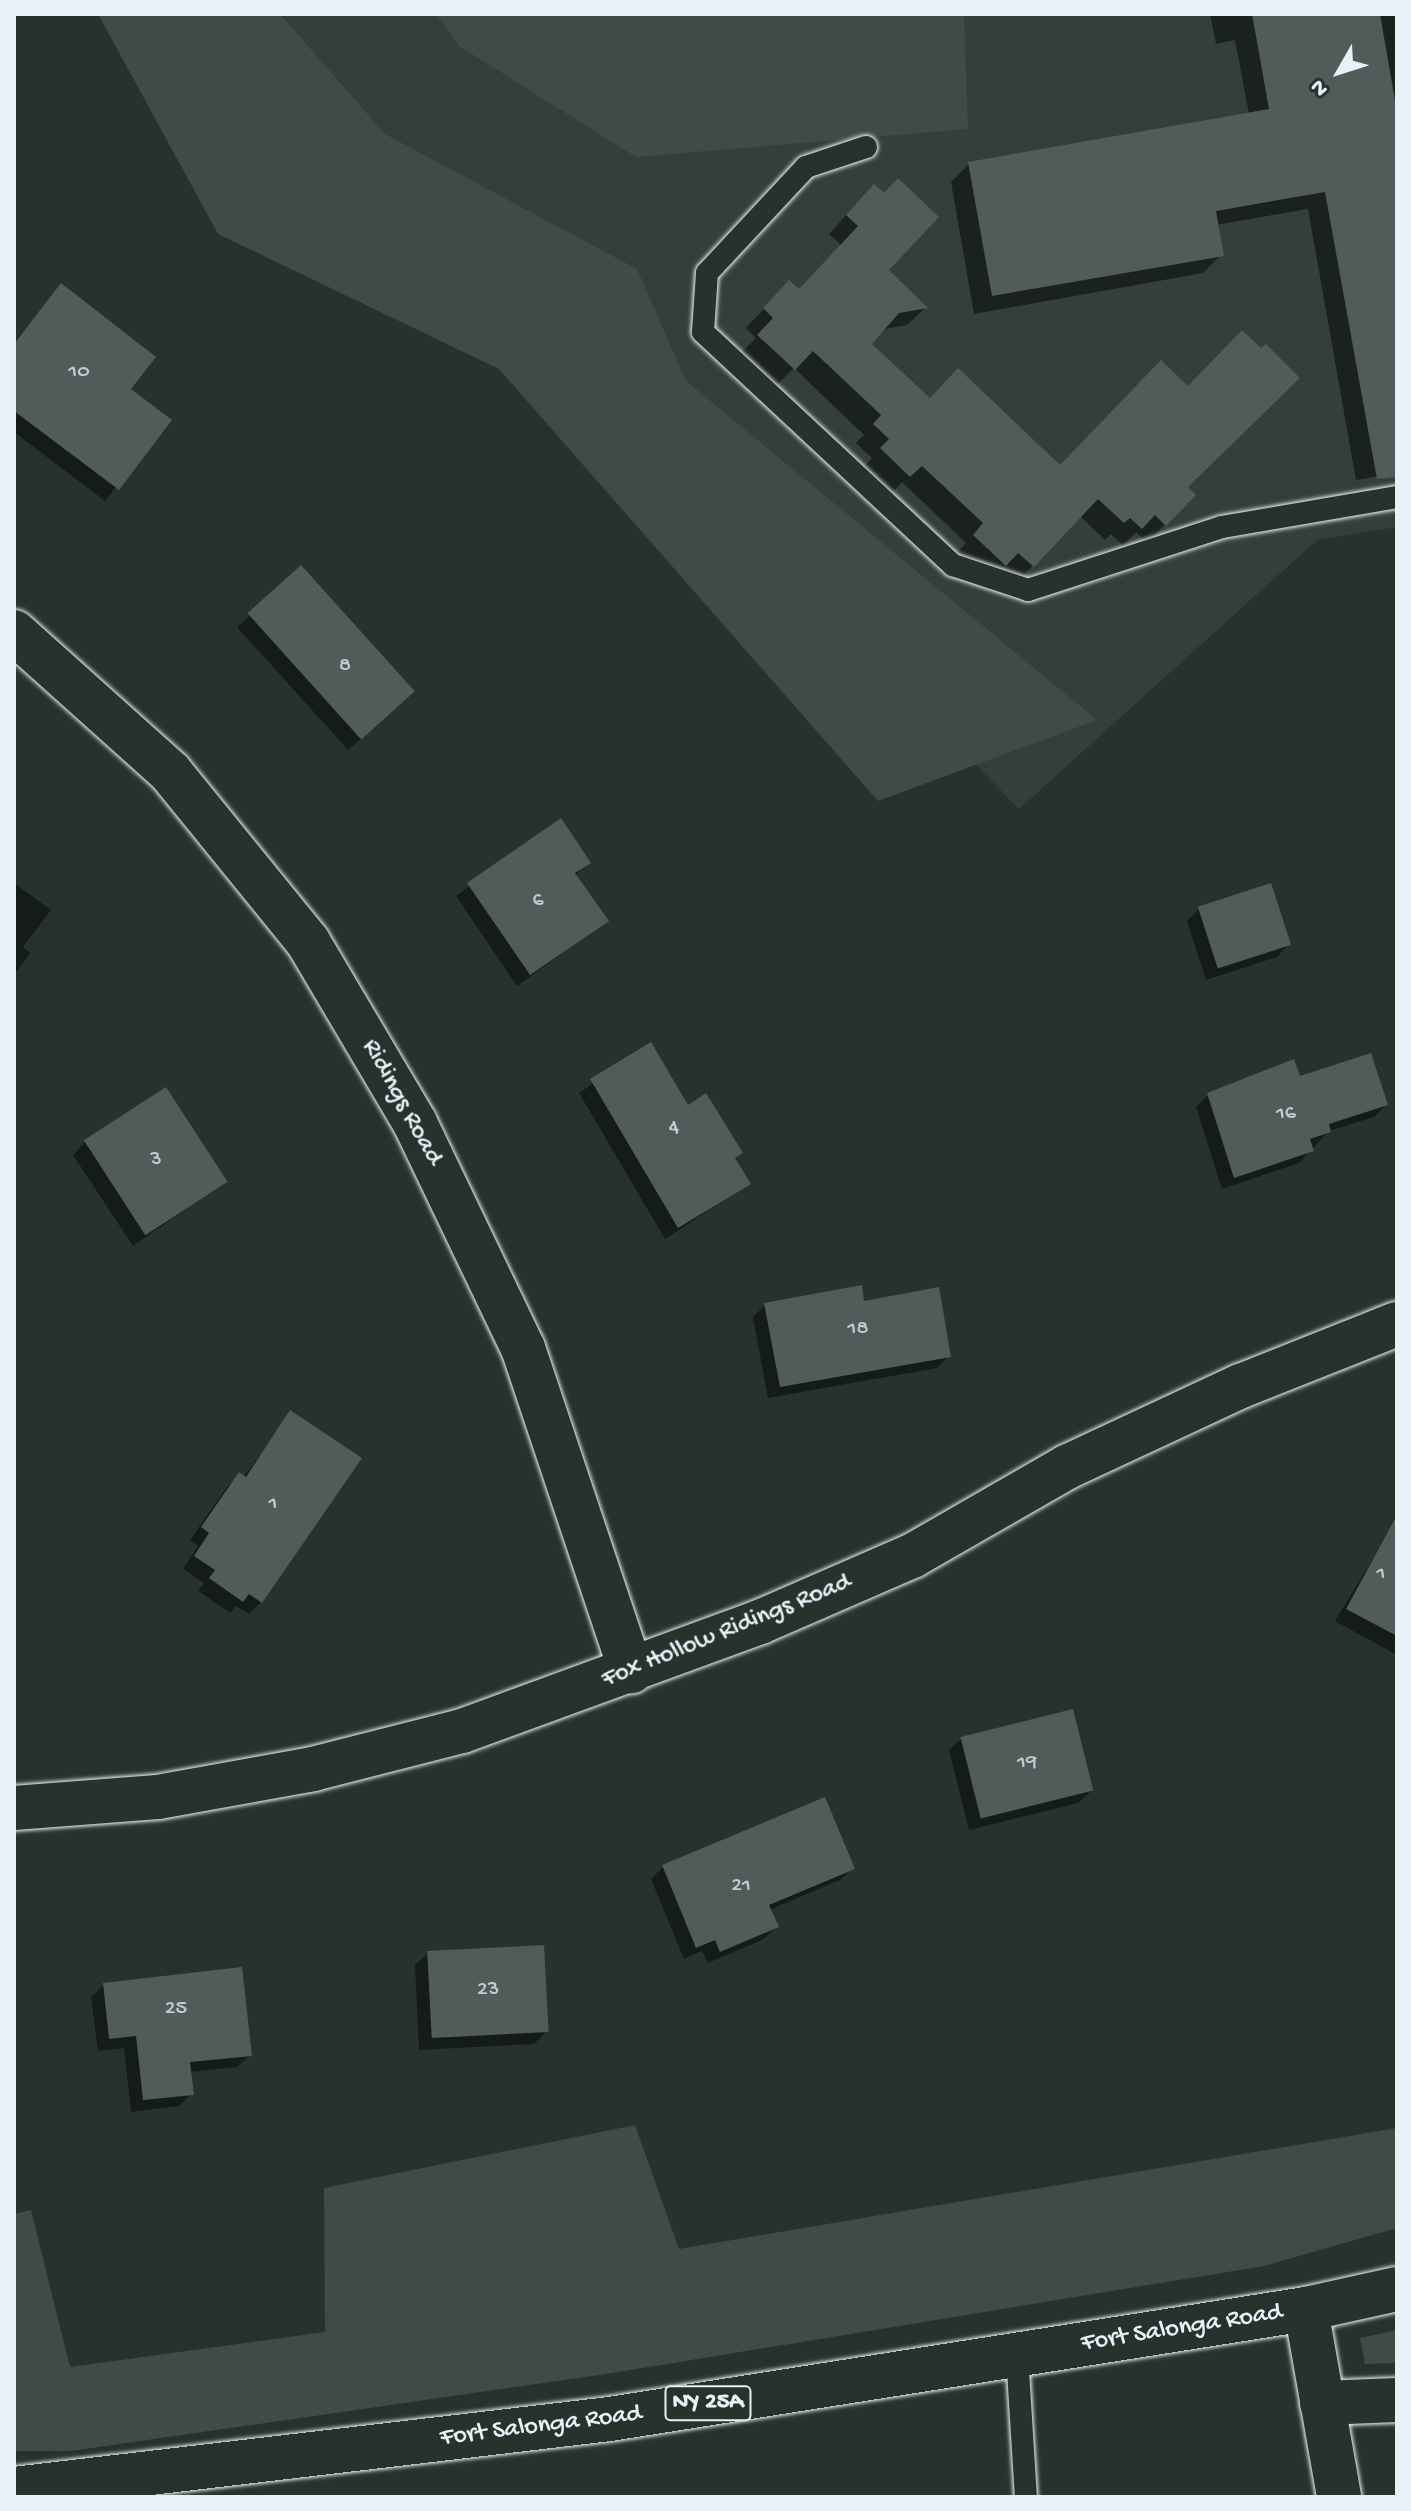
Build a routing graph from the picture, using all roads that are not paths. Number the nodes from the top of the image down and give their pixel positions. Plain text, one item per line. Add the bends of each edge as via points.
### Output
1 (866, 147) dead end
2 (1397, 497) edge
3 (14, 632) edge
4 (1397, 1324) edge
5 (631, 1671) junction
6 (14, 1808) edge
7 (1397, 2289) edge
8 (1306, 2309) junction
9 (1017, 2355) junction
10 (1397, 2400) edge
11 (1322, 2403) junction
12 (14, 2489) edge
13 (1026, 2497) edge
14 (1339, 2497) edge

1 - 2 lane via 806,167 707,273 703,332 953,565 1028,590 1222,527
3 - 5 street, Ridings Road via 170,772 308,942 339,993 415,1123 523,1348
4 - 5 street, Fox Hollow Ridings Road via 1241,1386 1067,1467 912,1556
5 - 6 street, Fox Hollow Ridings Road via 462,1731 313,1769 158,1797
7 - 8 street, Fort Salonga Road / NY 25A
8 - 9 street, Fort Salonga Road / NY 25A
8 - 11 street
9 - 12 street, Fort Salonga Road / NY 25A via 610,2419
9 - 13 lane
10 - 11 street
11 - 14 street

